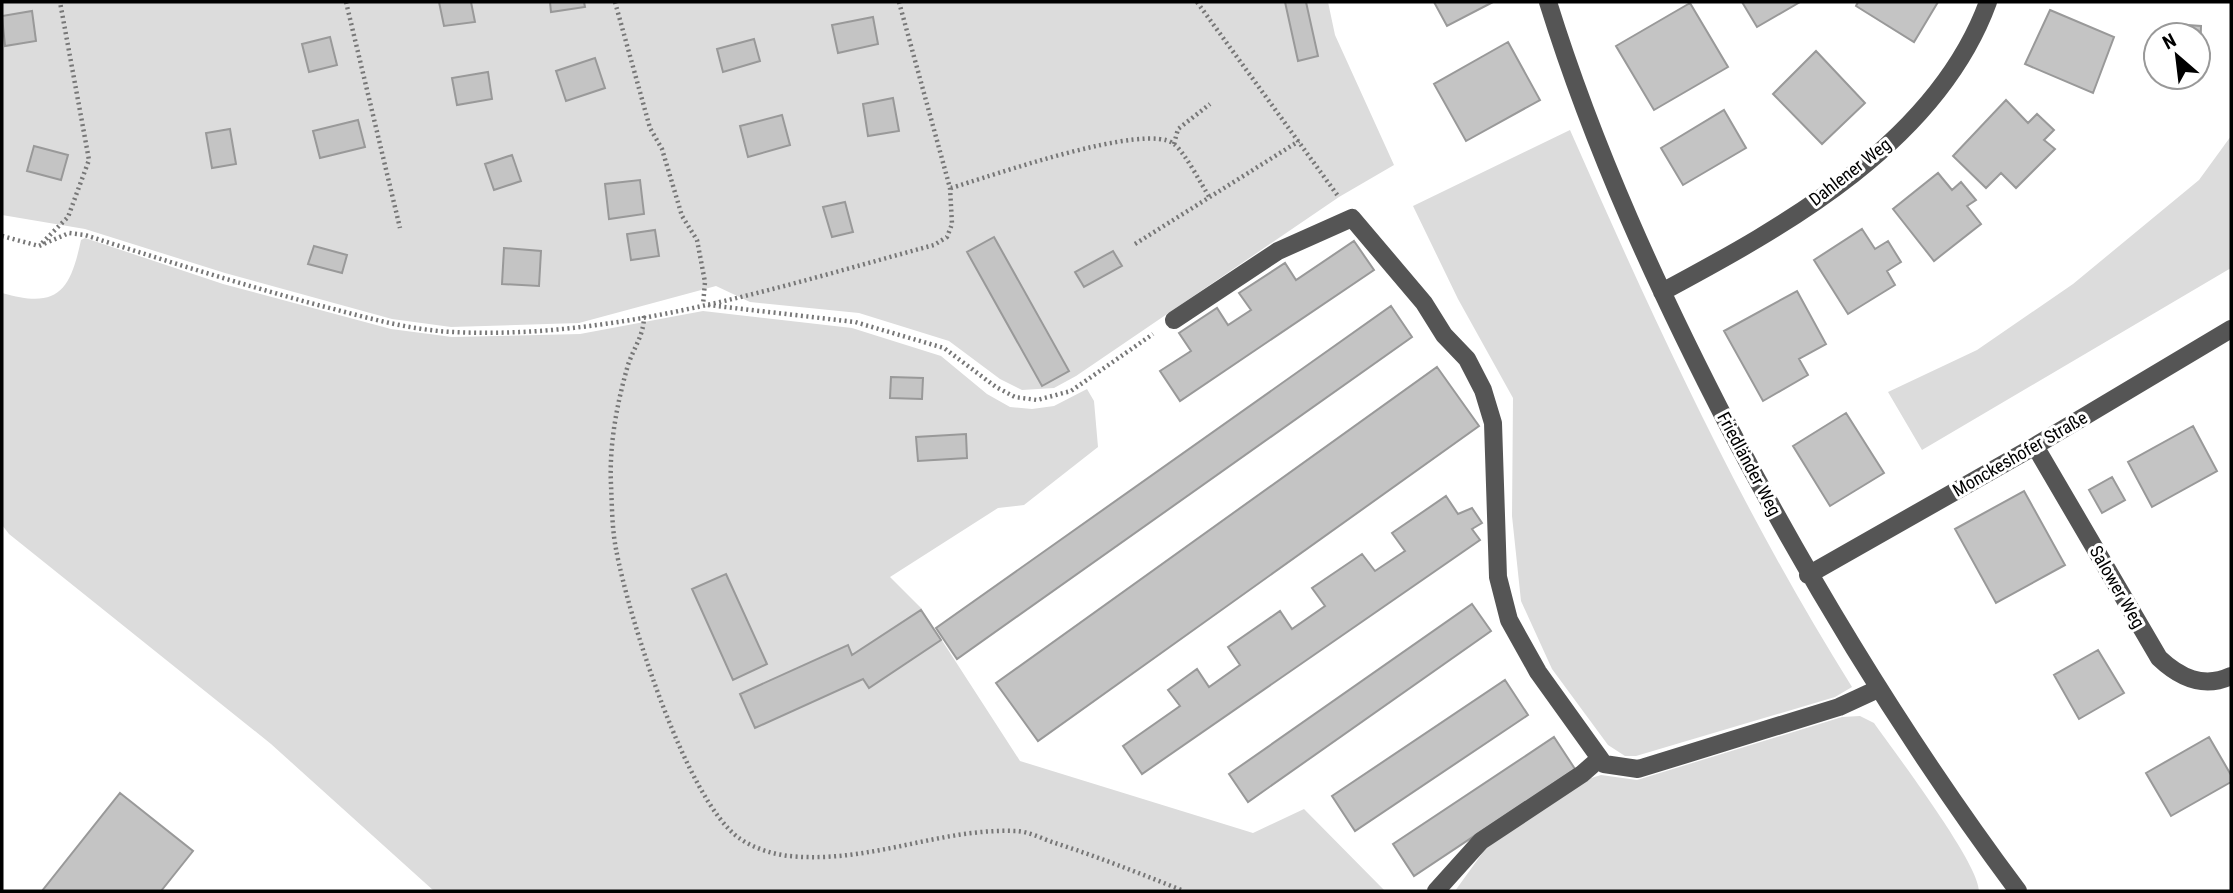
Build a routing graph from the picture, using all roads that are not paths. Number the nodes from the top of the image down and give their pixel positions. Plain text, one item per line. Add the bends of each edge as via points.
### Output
1 (1548, 2) edge
2 (1988, 2) edge
3 (1662, 292) junction
4 (1174, 320) road end
5 (2231, 329) edge
6 (2035, 446) junction
7 (1808, 575) junction
8 (2231, 676) edge
9 (1878, 689) junction
10 (1598, 760) junction
11 (1436, 891) edge
12 (2018, 891) edge

1 - 3 street, Friedländer Weg via 1571,75
2 - 3 street, Dahlener Weg via 1956,66 1892,140 1777,226
3 - 7 street, Friedländer Weg
4 - 10 street via 1278,251 1352,218 1467,359 1483,390 1493,423 1498,577 1509,620
5 - 6 street, Monckeshofer Straße
6 - 7 street, Monckeshofer Straße
6 - 8 street, Salower Weg via 2159,658 2178,676 2202,682
7 - 9 street, Friedländer Weg
9 - 10 street via 1839,707 1638,769 1625,770
9 - 12 street, Friedländer Weg
10 - 11 street via 1481,841

